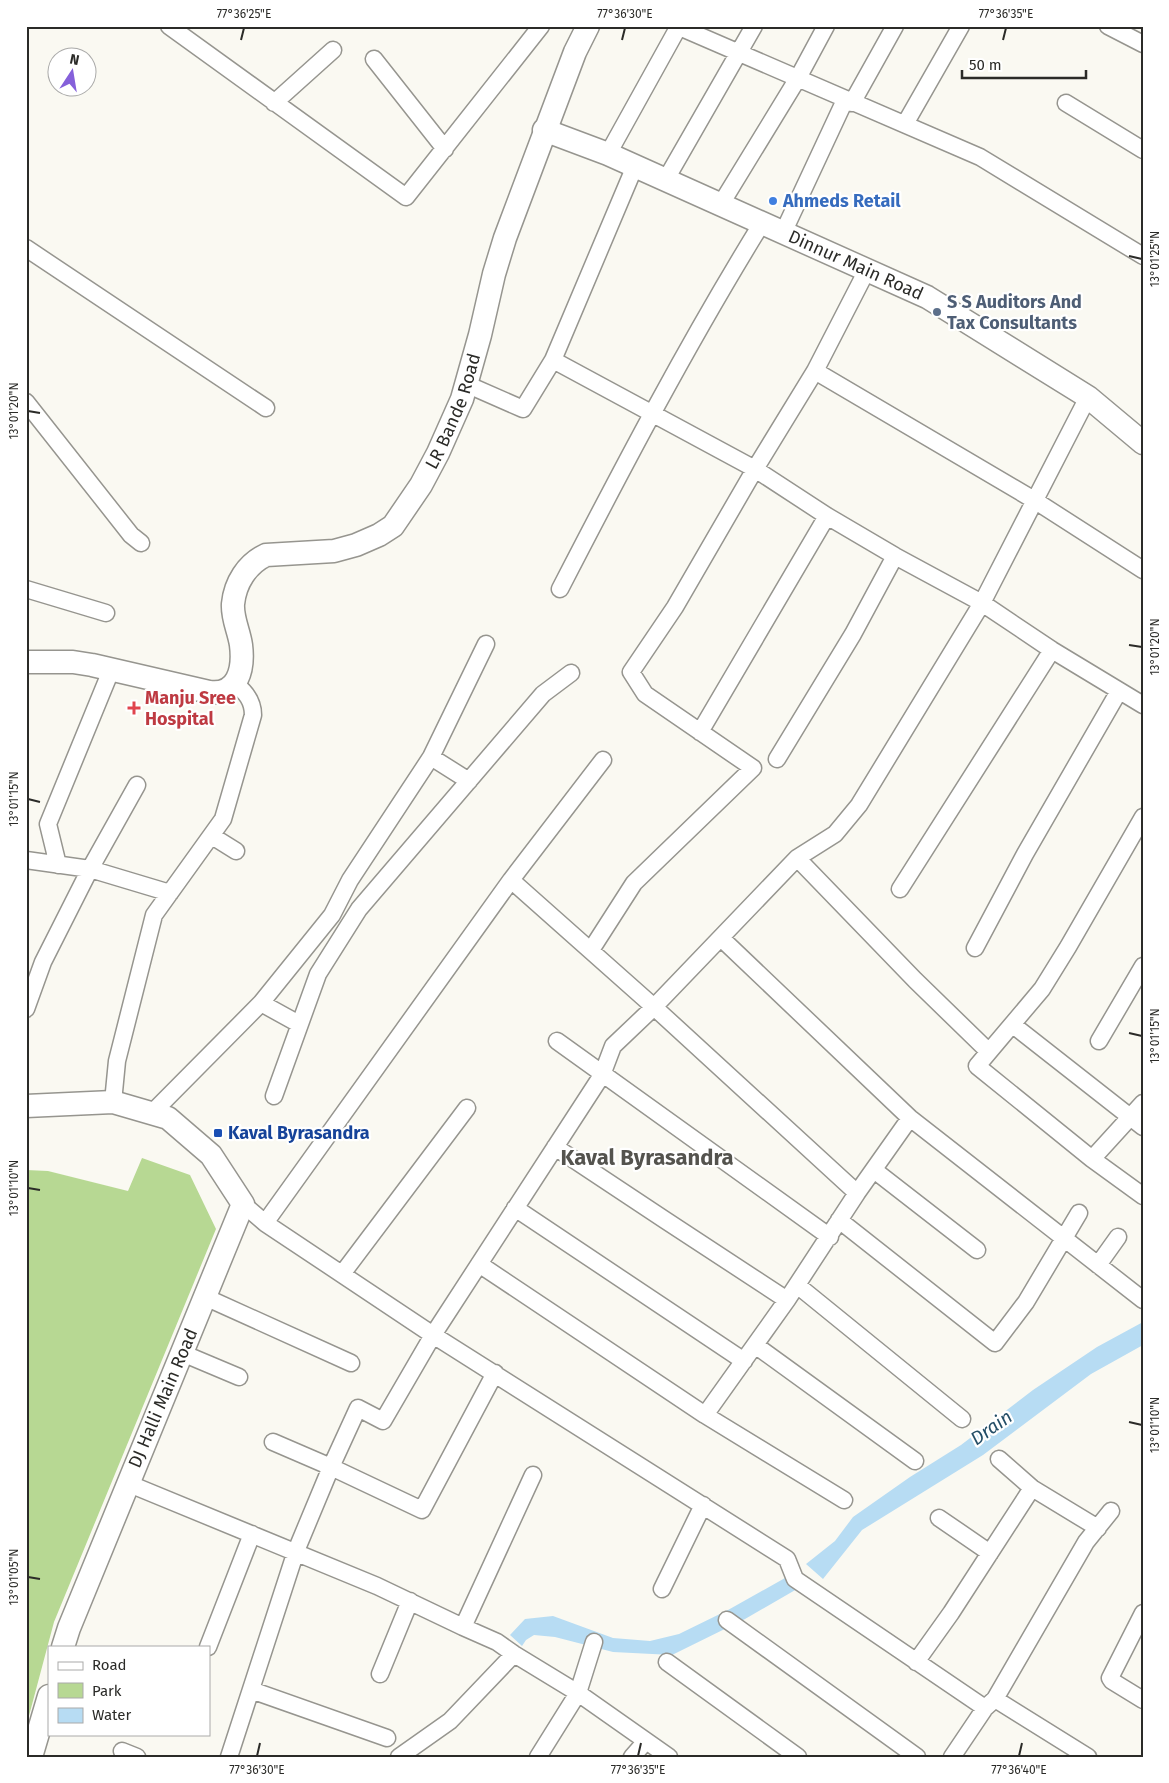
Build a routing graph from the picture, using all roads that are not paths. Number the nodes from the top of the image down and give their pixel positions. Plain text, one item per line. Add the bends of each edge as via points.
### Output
1 (169, 26) edge
2 (541, 26) edge
3 (588, 26) edge
4 (678, 26) edge
5 (754, 26) edge
6 (826, 26) edge
7 (895, 26) edge
8 (961, 26) edge
9 (1108, 26) edge
10 (1143, 44) edge
11 (333, 50) dead end
12 (739, 54) junction
13 (374, 59) dead end
14 (798, 78) junction
15 (848, 101) junction
16 (274, 102) junction
17 (1066, 103) dead end
18 (905, 124) junction
19 (544, 130) junction
20 (445, 148) junction
21 (1143, 150) edge
22 (608, 154) junction
23 (635, 166) junction
24 (665, 181) junction
25 (720, 204) junction
26 (762, 223) junction
27 (783, 232) junction
28 (26, 248) edge
29 (1143, 256) edge
30 (867, 270) junction
31 (553, 360) junction
32 (815, 371) junction
33 (466, 384) junction
34 (1088, 397) junction
35 (26, 402) edge
36 (266, 408) dead end
37 (652, 414) junction
38 (1143, 443) edge
39 (755, 469) junction
40 (1034, 500) junction
41 (827, 516) junction
42 (141, 543) dead end
43 (895, 556) junction
44 (1143, 570) edge
45 (26, 589) edge
46 (560, 589) dead end
47 (982, 603) junction
48 (106, 613) dead end
49 (486, 644) dead end
50 (1052, 650) junction
51 (26, 662) edge
52 (112, 668) junction
53 (571, 673) dead end
54 (235, 684) junction
55 (1119, 691) junction
56 (1143, 705) edge
57 (700, 732) junction
58 (432, 756) junction
59 (777, 759) dead end
60 (602, 760) dead end
61 (469, 781) junction
62 (137, 785) dead end
63 (1143, 816) edge
64 (212, 836) junction
65 (236, 851) dead end
66 (797, 858) junction
67 (26, 860) edge
68 (58, 865) junction
69 (90, 869) junction
70 (511, 880) junction
71 (900, 888) dead end
72 (170, 893) junction
73 (721, 938) junction
74 (975, 948) dead end
75 (590, 950) junction
76 (1143, 966) edge
77 (261, 1003) junction
78 (654, 1007) junction
79 (26, 1009) edge
80 (299, 1024) junction
81 (1013, 1025) junction
82 (1099, 1041) dead end
83 (557, 1042) dead end
84 (990, 1052) junction
85 (602, 1075) junction
86 (274, 1096) dead end
87 (113, 1102) junction
88 (1143, 1103) edge
89 (26, 1106) edge
90 (467, 1108) dead end
91 (152, 1114) junction
92 (910, 1118) junction
93 (1129, 1118) junction
94 (1143, 1128) edge
95 (555, 1147) junction
96 (1092, 1159) junction
97 (874, 1170) junction
98 (857, 1193) junction
99 (1143, 1196) edge
100 (243, 1204) junction
101 (515, 1208) junction
102 (1079, 1213) dead end
103 (838, 1220) junction
104 (265, 1223) junction
105 (830, 1237) junction
106 (1118, 1237) dead end
107 (1064, 1239) junction
108 (977, 1250) dead end
109 (479, 1264) junction
110 (1098, 1265) junction
111 (342, 1274) junction
112 (797, 1284) junction
113 (1141, 1296) edge
114 (205, 1297) junction
115 (787, 1300) junction
116 (433, 1334) junction
117 (755, 1345) junction
118 (182, 1353) junction
119 (744, 1361) junction
120 (351, 1362) dead end
121 (495, 1373) junction
122 (239, 1377) dead end
123 (705, 1415) junction
124 (962, 1419) dead end
125 (273, 1442) dead end
126 (999, 1459) dead end
127 (916, 1461) dead end
128 (331, 1467) junction
129 (533, 1475) dead end
130 (128, 1483) junction
131 (1032, 1488) junction
132 (844, 1500) dead end
133 (703, 1505) junction
134 (1111, 1511) dead end
135 (939, 1518) dead end
136 (1098, 1528) junction
137 (252, 1534) junction
138 (296, 1552) junction
139 (990, 1553) junction
140 (662, 1589) dead end
141 (410, 1601) junction
142 (1143, 1613) edge
143 (727, 1620) dead end
144 (463, 1628) junction
145 (1138, 1633) edge
146 (594, 1642) dead end
147 (63, 1646) edge
148 (208, 1646) edge
149 (513, 1653) junction
150 (667, 1662) dead end
151 (916, 1662) junction
152 (380, 1674) dead end
153 (251, 1690) junction
154 (578, 1692) junction
155 (48, 1699) edge
156 (1143, 1700) edge
157 (990, 1703) junction
158 (388, 1738) dead end
159 (646, 1740) junction
160 (31, 1757) edge
161 (229, 1757) edge
162 (399, 1757) edge
163 (538, 1757) edge
164 (632, 1757) edge
165 (669, 1757) edge
166 (798, 1757) edge
167 (917, 1757) edge
168 (952, 1757) edge
169 (1088, 1757) edge

1 - 16 street
2 - 20 street
3 - 19 street, LR Bande Road
4 - 12 street
4 - 22 street
5 - 12 street
6 - 14 street
7 - 15 street
8 - 18 street
9 - 10 street
11 - 16 street
12 - 14 street
12 - 24 street
13 - 20 street
14 - 15 street
14 - 25 street
15 - 18 street
15 - 27 street
16 - 20 street via 406,197
17 - 21 street
18 - 29 street via 980,157
19 - 22 street, Dinnur Main Road
19 - 33 street, LR Bande Road via 505,238
22 - 23 street, Dinnur Main Road
23 - 24 street, Dinnur Main Road
23 - 31 street
24 - 25 street, Dinnur Main Road
25 - 26 street, Dinnur Main Road
26 - 27 street, Dinnur Main Road
26 - 37 street
27 - 30 street, Dinnur Main Road
28 - 36 street
30 - 32 street
30 - 34 street, Dinnur Main Road via 928,297
31 - 33 street via 523,409
31 - 37 street
32 - 39 street
32 - 40 street
33 - 54 street, LR Bande Road via 438,453 393,526 356,545 334,551 266,555 245,572 233,605 241,645 240,669
34 - 38 street, Dinnur Main Road
34 - 40 street
35 - 42 street via 131,535
37 - 39 street
37 - 46 street
39 - 41 street
39 - 57 street via 675,607 631,672 645,694
40 - 44 street
40 - 47 street
41 - 43 street
41 - 57 street
43 - 47 street
43 - 59 street via 854,634
45 - 48 street
47 - 50 street
47 - 66 street via 859,804 835,834
49 - 58 street
50 - 55 street
50 - 71 street
51 - 52 street via 73,662
52 - 54 street via 217,693 229,690
52 - 68 street via 48,824
53 - 61 street via 543,694
54 - 64 street via 248,698 253,715 223,819
55 - 56 street
55 - 74 street
57 - 75 street via 753,768 634,883
58 - 61 street
58 - 77 street via 354,873 332,915
60 - 70 street
61 - 80 street via 359,909 318,974
62 - 69 street
63 - 81 street via 1042,989
64 - 65 street
64 - 72 street
66 - 73 street
66 - 84 street
67 - 68 street
68 - 69 street
69 - 72 street
69 - 79 street via 43,962
70 - 75 street
70 - 104 street
72 - 87 street via 154,915 116,1061
73 - 78 street
73 - 92 street
75 - 78 street
76 - 82 street
77 - 80 street
77 - 91 street
78 - 85 street via 613,1046
78 - 98 street
80 - 86 street
81 - 84 street
81 - 93 street
83 - 85 street
84 - 96 street via 977,1066
85 - 95 street
85 - 105 street
87 - 89 street
87 - 91 street
88 - 93 street
90 - 111 street
91 - 100 street via 168,1118 211,1155
92 - 97 street
92 - 107 street
93 - 94 street
93 - 96 street
95 - 101 street
95 - 115 street
96 - 99 street
97 - 98 street
97 - 108 street
98 - 103 street
100 - 104 street
100 - 114 street, DJ Halli Main Road
101 - 109 street
101 - 119 street
102 - 107 street
103 - 105 street
103 - 107 street via 995,1343 1026,1302
104 - 111 street
105 - 112 street
106 - 110 street
107 - 110 street
109 - 116 street
109 - 123 street
110 - 113 street
111 - 116 street
112 - 115 street
112 - 124 street
114 - 118 street, DJ Halli Main Road
114 - 120 street
115 - 117 street
116 - 121 street
116 - 128 street via 383,1421 358,1408
117 - 119 street
117 - 127 street
118 - 122 street
118 - 130 street, DJ Halli Main Road
119 - 123 street
121 - 128 street via 422,1510
121 - 133 street
123 - 132 street
125 - 128 street
126 - 131 street
128 - 138 street
129 - 144 street
130 - 137 street
130 - 147 street, DJ Halli Main Road
131 - 136 street
131 - 139 street
133 - 140 street
133 - 151 street via 787,1559 795,1580
134 - 136 street
135 - 139 street
136 - 157 street via 1086,1542
137 - 138 street
137 - 148 street
138 - 141 street
138 - 153 street
139 - 151 street
141 - 144 street
141 - 152 street
142 - 145 street
143 - 167 street
144 - 149 street via 497,1642
145 - 156 street via 1110,1680
146 - 154 street
149 - 154 street
149 - 162 street via 450,1720
150 - 166 street
151 - 157 street
153 - 158 street
153 - 161 street
154 - 159 street
154 - 163 street
155 - 160 street
157 - 168 street
157 - 169 street
159 - 164 street
159 - 165 street

